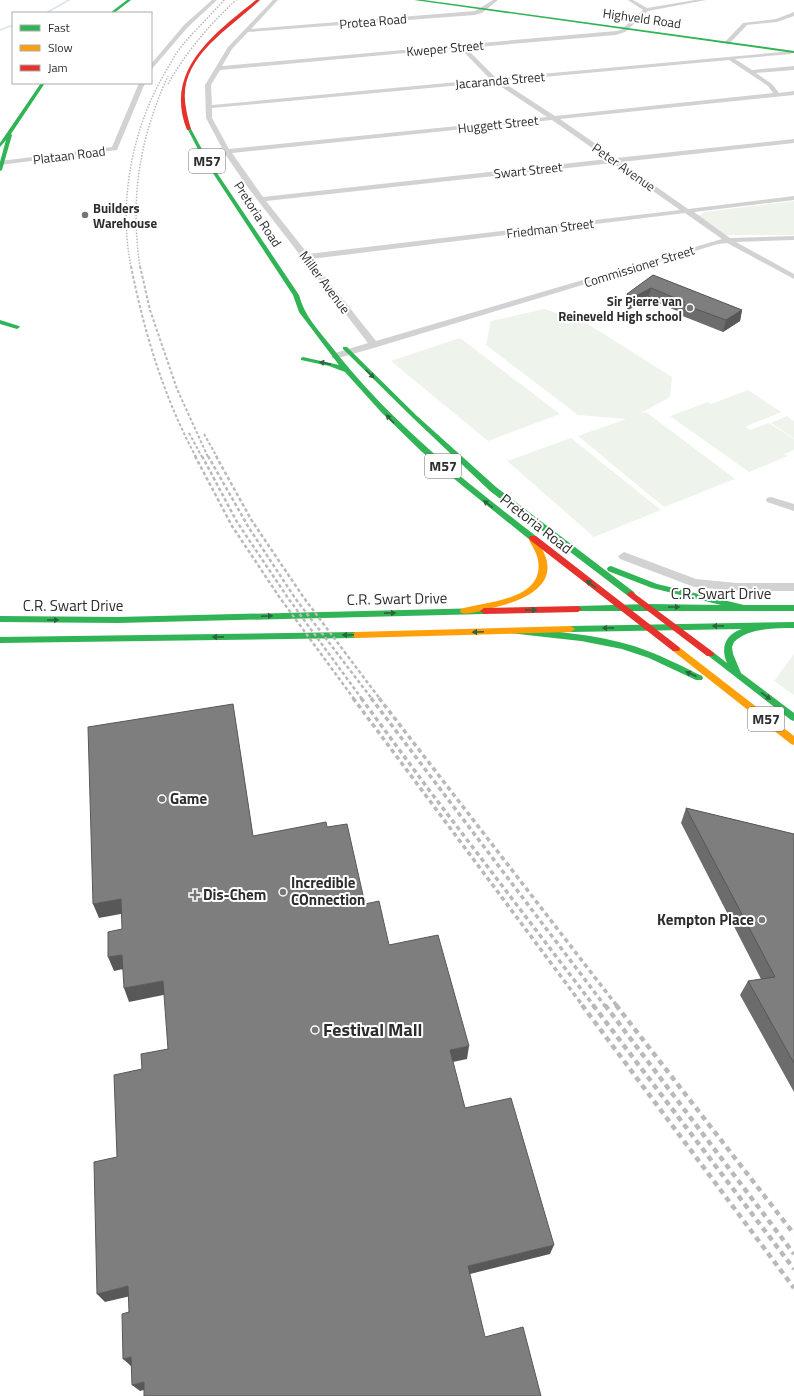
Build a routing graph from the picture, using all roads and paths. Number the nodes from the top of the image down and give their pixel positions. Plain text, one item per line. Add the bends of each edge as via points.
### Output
1 (129, 0) edge
2 (215, 0) edge
3 (252, 0) edge
4 (258, 0) edge
5 (276, 0) edge
6 (416, 0) edge
7 (496, 0) edge
8 (630, 0) edge
9 (704, 0) edge
10 (483, 9) junction
11 (646, 10) junction
12 (113, 12) edge
13 (794, 14) edge
14 (230, 23) junction
15 (626, 29) junction
16 (245, 31) junction
17 (727, 43) junction
18 (461, 46) junction
19 (793, 52) edge
20 (730, 58) junction
21 (154, 60) edge
22 (218, 68) junction
23 (794, 68) edge
24 (750, 72) junction
25 (495, 80) junction
26 (42, 84) edge
27 (142, 84) edge
28 (794, 89) edge
29 (776, 93) junction
30 (794, 93) edge
31 (208, 107) junction
32 (554, 118) junction
33 (10, 132) junction
34 (794, 141) edge
35 (0, 146) edge
36 (227, 151) junction
37 (202, 154) junction
38 (615, 160) junction
39 (1, 165) edge
40 (794, 198) edge
41 (262, 199) junction
42 (686, 211) junction
43 (794, 238) edge
44 (728, 240) junction
45 (306, 258) junction
46 (794, 277) edge
47 (296, 295) junction
48 (0, 322) edge
49 (325, 326) dead end
50 (17, 327) dead end
51 (320, 337) junction
52 (340, 342) dead end
53 (370, 346) junction
54 (350, 353) junction
55 (335, 356) junction
56 (357, 361) junction
57 (346, 370) junction
58 (771, 500) dead end
59 (794, 508) edge
60 (532, 538) junction
61 (624, 556) dead end
62 (587, 558) junction
63 (794, 587) edge
64 (742, 607) junction
65 (621, 608) junction
66 (648, 608) junction
67 (794, 608) edge
68 (464, 611) junction
69 (0, 615) edge
70 (0, 619) edge
71 (34, 620) junction
72 (790, 625) edge
73 (647, 627) junction
74 (675, 627) junction
75 (512, 631) junction
76 (0, 640) edge
77 (738, 675) junction
78 (739, 697) junction
79 (794, 718) edge
80 (794, 741) edge

1 - 12 main road
2 - 21 street
3 - 14 main road, Pretoria Road / M57 via 230,20
4 - 14 main road, Pretoria Road / M57
5 - 16 street, Miller Avenue / M57
6 - 10 main road, Highveld Road
7 - 10 street, Protea Road
8 - 11 street
9 - 11 street
10 - 15 main road, Highveld Road
10 - 16 street, Protea Road via 475,13
11 - 15 street, Kweper Street
13 - 17 street via 777,20 745,24
14 - 37 main road, Pretoria Road / M57 via 200,53 184,81 182,96 185,118
15 - 17 main road, Highveld Road
15 - 18 street, Kweper Street via 616,33
16 - 22 street, Miller Avenue / M57 via 230,48
17 - 19 main road, Highveld Road
18 - 22 street, Kweper Street
18 - 25 street, Peter Avenue
19 - 20 street, Jacaranda Street
20 - 24 street
20 - 25 street, Jacaranda Street
22 - 31 street, Miller Avenue / M57 via 209,82
23 - 24 street
24 - 29 street
25 - 31 street, Jacaranda Street
25 - 32 street, Peter Avenue
26 - 33 main road
27 - 39 street, Plataan Road via 115,149
28 - 29 street
29 - 30 street, Huggett Street
29 - 32 street, Huggett Street
31 - 36 street, Miller Avenue / M57 via 210,121
32 - 36 street, Huggett Street
32 - 38 street, Peter Avenue
33 - 35 main road
33 - 39 main road
34 - 38 street, Swart Street
36 - 37 street, Huggett Street
36 - 41 street, Miller Avenue / M57
37 - 47 main road, Pretoria Road / M57
38 - 41 street, Swart Street
38 - 42 street, Peter Avenue
40 - 42 street, Friedman Street
41 - 45 street, Miller Avenue / M57
42 - 44 street, Peter Avenue
42 - 45 street, Friedman Street
43 - 44 street, Commissioner Street
44 - 46 street, Peter Avenue
44 - 53 street, Commissioner Street
45 - 53 street, Miller Avenue / M57
47 - 49 main road, Pretoria Road / M57
47 - 51 main road, Pretoria Road / M57
48 - 50 main road
51 - 55 main road, Pretoria Road / M57
57 -> 51 main road via 331,364 302,359 314,349
52 - 54 main road, Pretoria Road / M57
53 - 54 street, Commissioner Street
53 - 56 main road
54 - 55 street, Commissioner Street
54 - 56 main road, Pretoria Road / M57
55 - 57 main road, Pretoria Road / M57
56 -> 62 main road, Pretoria Road / M57 via 493,489
60 -> 57 main road, Pretoria Road / M57 via 478,496 392,422
58 - 59 street
65 -> 60 main road, Pretoria Road / M57
60 - 68 main road via 544,560 538,585 522,596
61 - 63 street via 698,584
62 - 64 main road via 655,586
62 - 66 main road, Pretoria Road / M57
66 -> 64 main road, C.R. Swart Drive
64 - 67 main road, C.R. Swart Drive
65 - 66 main road, C.R. Swart Drive
68 -> 65 main road, C.R. Swart Drive
65 - 73 main road, Pretoria Road / M57
66 - 74 main road, Pretoria Road / M57
71 -> 68 main road, C.R. Swart Drive
69 - 71 main road
70 - 71 main road, C.R. Swart Drive
72 -> 74 main road, C.R. Swart Drive
72 - 77 main road via 745,631 731,637 726,652
73 - 74 main road, C.R. Swart Drive
73 -> 75 main road, C.R. Swart Drive
73 - 78 main road, Pretoria Road / M57
74 - 77 main road, Pretoria Road / M57
75 -> 76 main road, C.R. Swart Drive
78 -> 75 main road via 648,654 611,643 579,637
77 -> 79 main road, Pretoria Road / M57
78 - 80 main road, Pretoria Road / M57

